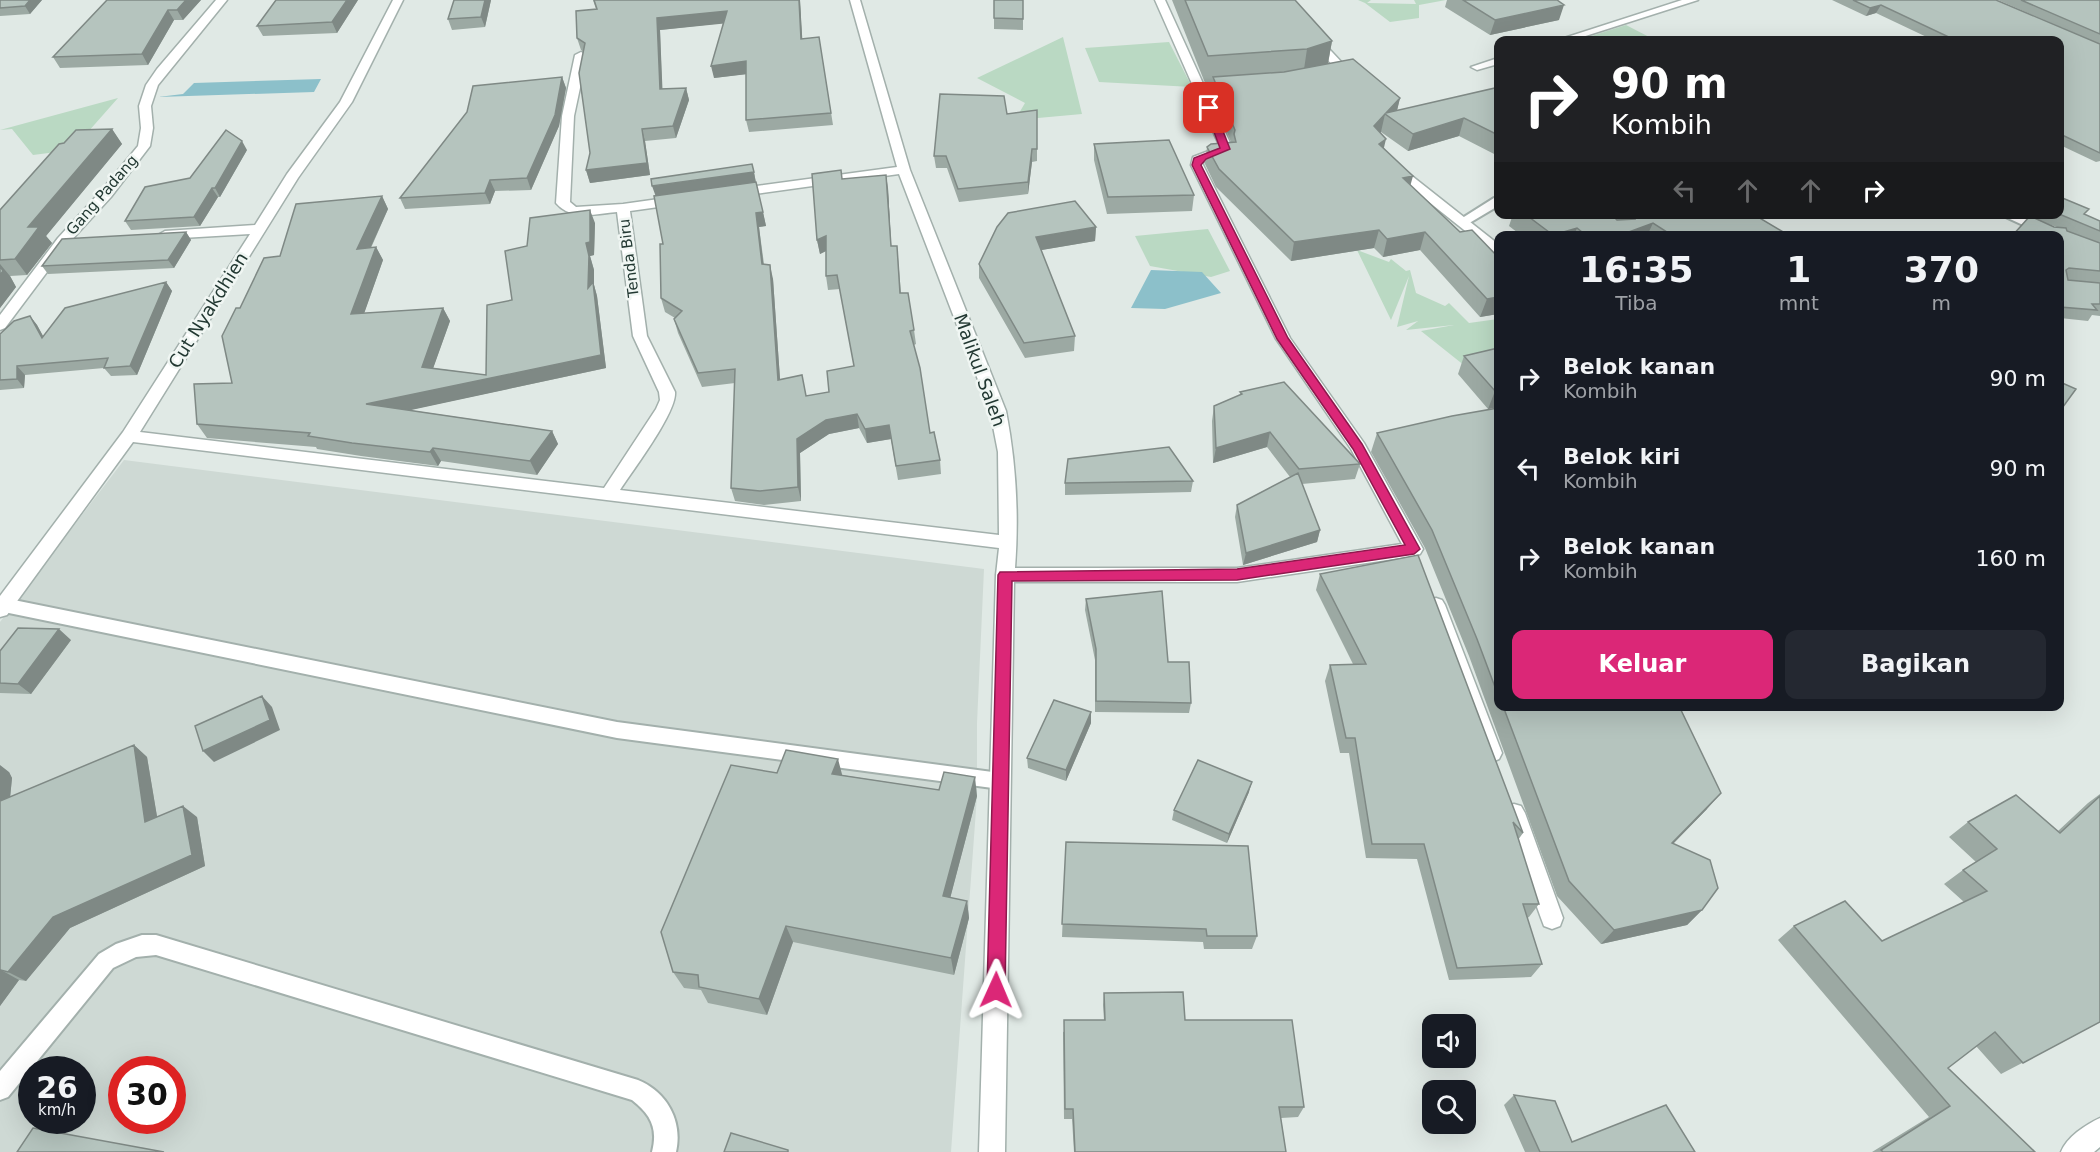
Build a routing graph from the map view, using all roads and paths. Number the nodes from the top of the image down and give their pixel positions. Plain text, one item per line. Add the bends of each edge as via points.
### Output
1 (222, 0) edge
2 (398, 0) edge
3 (855, 0) edge
4 (1160, 0) edge
5 (1693, 0) edge
6 (1305, 29) edge
7 (1576, 36) edge
8 (581, 55) edge
9 (1494, 62) edge
10 (1477, 67) dead end
11 (1311, 80) edge
12 (1385, 162) edge
13 (904, 170) junction
14 (720, 195) edge
15 (698, 198) edge
16 (1494, 203) edge
17 (623, 208) junction
18 (2017, 219) edge
19 (1462, 222) junction
20 (2024, 222) junction
21 (259, 230) junction
22 (2020, 231) edge
23 (2047, 231) edge
24 (155, 235) edge
25 (86, 239) edge
26 (63, 241) junction
27 (1494, 247) edge
28 (0, 325) edge
29 (129, 436) junction
30 (1378, 442) edge
31 (1358, 447) junction
32 (608, 495) junction
33 (1008, 543) junction
34 (1414, 549) junction
35 (1421, 568) edge
36 (1005, 575) junction
37 (1429, 588) edge
38 (2, 608) edge
39 (1501, 776) edge
40 (1000, 781) junction
41 (1509, 798) edge
42 (1552, 918) dead end
43 (0, 1089) edge
44 (2100, 1131) edge
45 (664, 1152) edge
46 (992, 1152) edge
47 (2073, 1152) edge

1 - 26 street, Gang Padang via 152,85 145,106 144,147
2 - 21 street, Cut Nyakdhien via 346,102
3 - 13 street, Malikul Saleh
4 - 31 street via 1207,89 1226,149 1202,157 1197,165 1283,339
5 - 7 street
6 - 11 street via 1341,68
8 - 17 street via 568,116 563,203 576,211
9 - 10 street
12 - 19 street
13 - 14 street
13 - 33 street, Malikul Saleh via 998,411 1006,452
15 - 17 street, Tenda Biru
16 - 19 lane
17 - 32 street, Tenda Biru via 640,336 668,392 668,400
18 - 20 lane
19 - 27 street
20 - 22 lane
20 - 23 lane
21 - 24 street
21 - 29 street, Cut Nyakdhien
25 - 26 street
26 - 28 street, Gang Padang
29 - 32 street
29 - 38 street, Cut Nyakdhien
30 - 31 street
31 - 34 street
32 - 33 street
33 - 36 street, Malikul Saleh
34 - 35 street
34 - 36 street via 1237,575
36 - 40 street, Malikul Saleh
37 - 39 street
38 - 40 lane via 617,730
40 - 46 street, Malikul Saleh
41 - 42 street
43 - 45 lane via 106,962 122,951 156,945 638,1091 656,1103 665,1122
44 - 47 street

